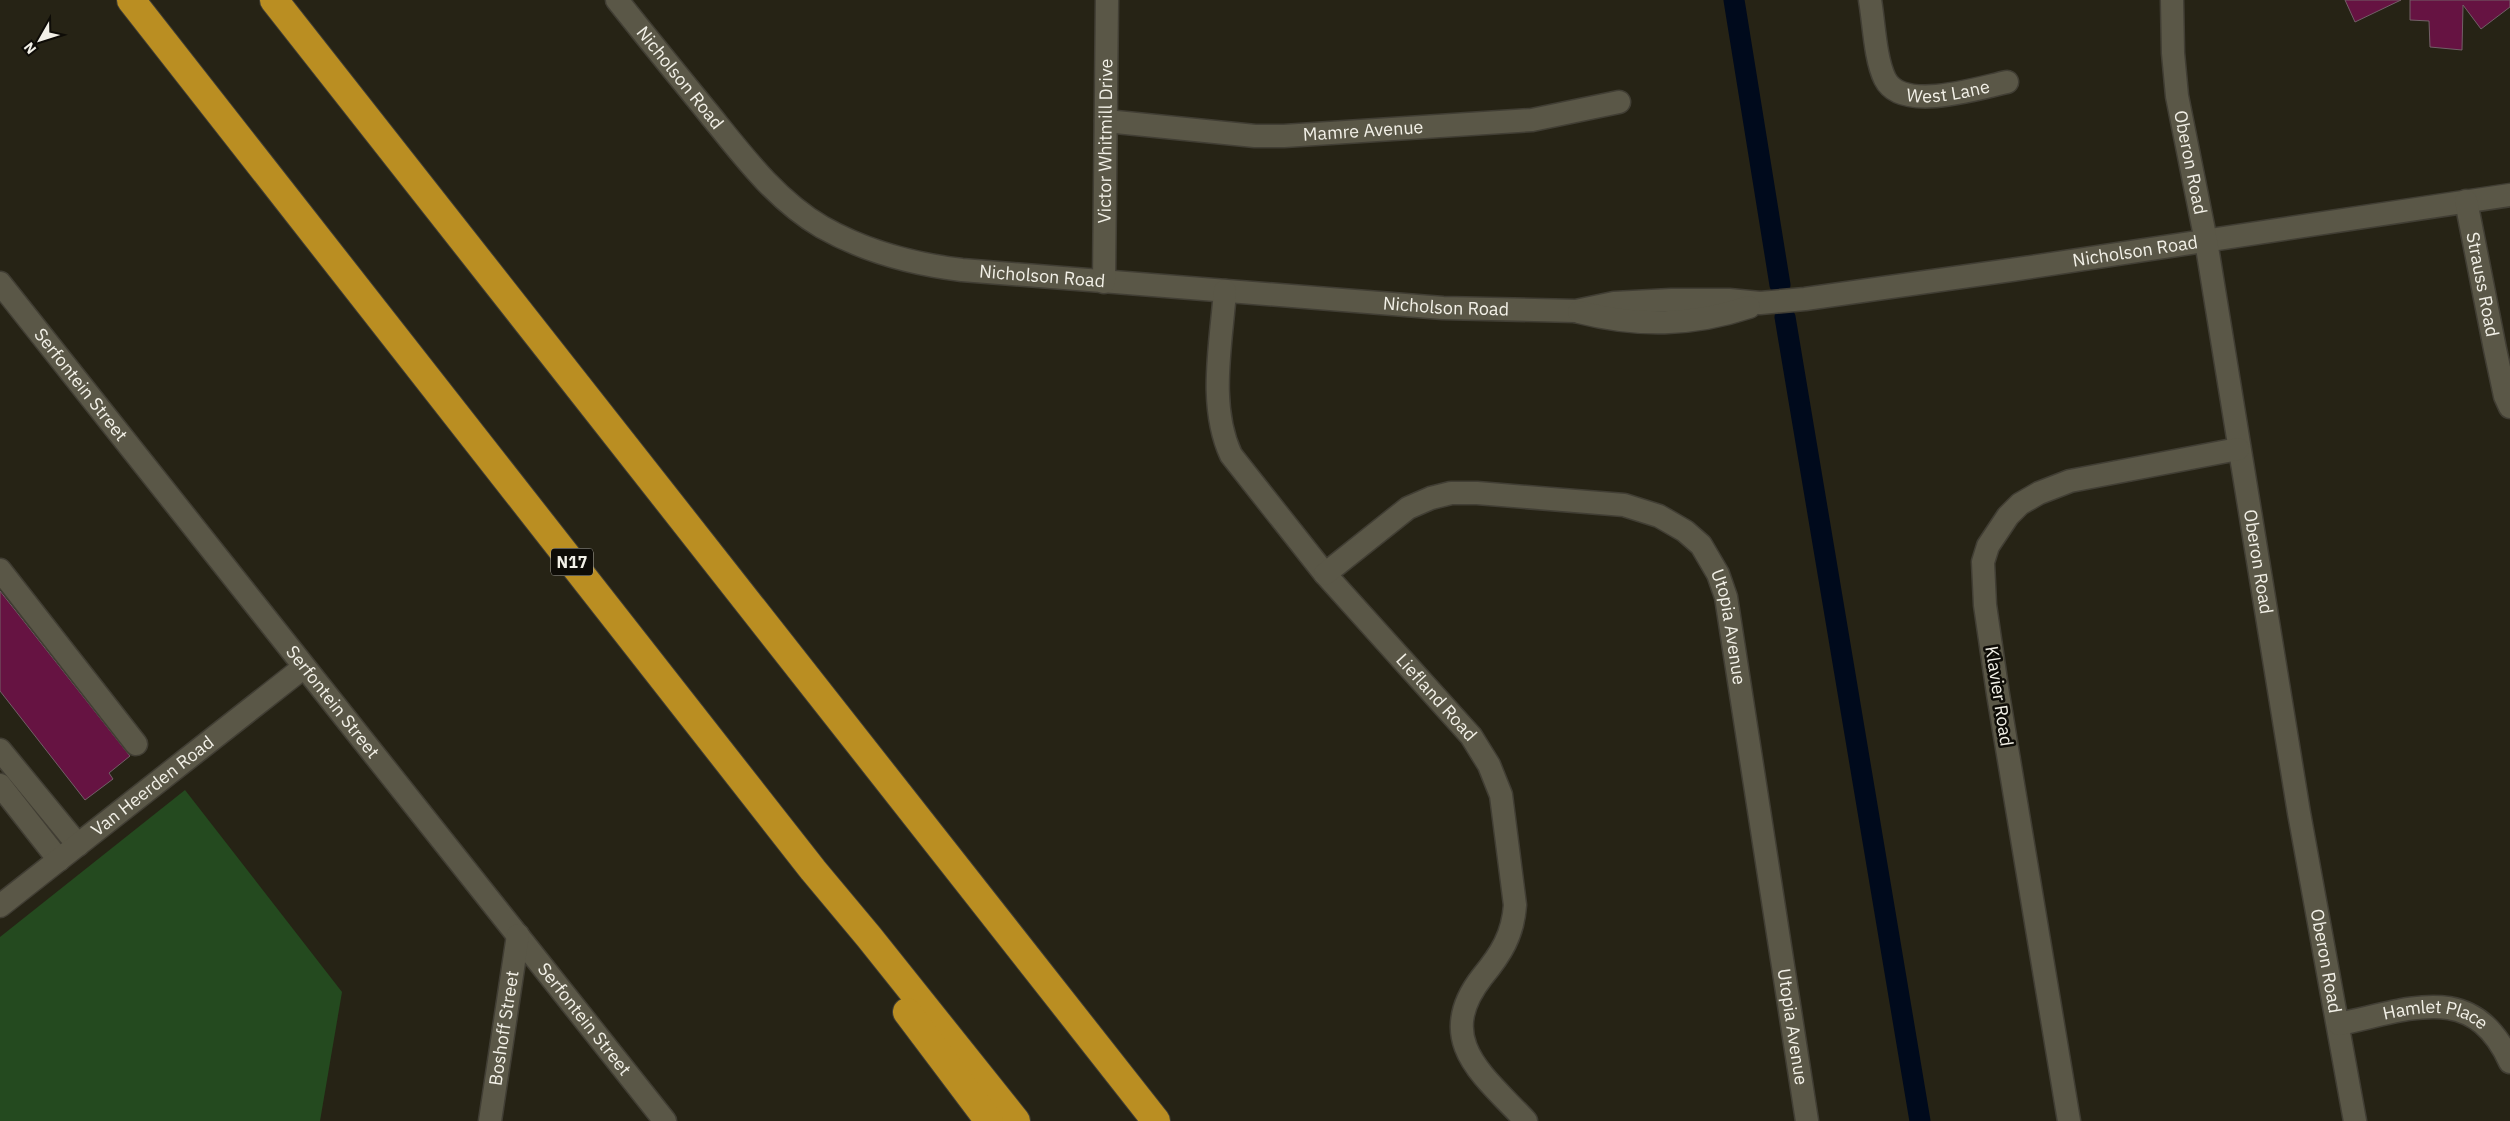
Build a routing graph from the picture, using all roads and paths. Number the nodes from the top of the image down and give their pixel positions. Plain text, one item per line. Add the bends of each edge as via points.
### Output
1 (131, 0) edge
2 (274, 0) edge
3 (617, 0) edge
4 (1107, 0) edge
5 (1870, 0) edge
6 (2172, 0) edge
7 (2007, 82) dead end
8 (1618, 102) dead end
9 (1106, 121) junction
10 (2510, 195) edge
11 (2466, 201) junction
12 (2206, 241) junction
13 (0, 282) edge
14 (1104, 282) junction
15 (1225, 291) junction
16 (2507, 401) edge
17 (2238, 449) junction
18 (0, 570) edge
19 (1325, 574) junction
20 (304, 667) junction
21 (136, 744) dead end
22 (0, 750) edge
23 (0, 785) edge
24 (78, 845) junction
25 (59, 860) junction
26 (813, 870) junction
27 (0, 906) edge
28 (518, 935) junction
29 (2339, 1024) junction
30 (2510, 1062) edge
31 (490, 1121) edge
32 (665, 1121) edge
33 (989, 1121) edge
34 (1016, 1121) edge
35 (1158, 1121) edge
36 (1526, 1121) edge
37 (1808, 1121) edge
38 (2069, 1121) edge
39 (2355, 1121) edge

1 - 26 highway, N17
2 - 35 highway
3 - 14 street, Nicholson Road via 762,178 796,209 821,226 869,250 925,265
4 - 9 street, Victor Whitmill Drive
5 - 7 street, West Lane via 1884,78 1900,94 1930,97
6 - 12 street, Oberon Road via 2177,96
8 - 9 street, Mamre Avenue via 1532,120 1284,136
9 - 14 street, Victor Whitmill Drive
10 - 11 street, Nicholson Road
11 - 12 street, Nicholson Road
11 - 16 street, Strauss Road
12 - 15 street, Nicholson Road via 1760,303 1714,317 1642,323 1615,321 1576,311 1426,308
12 - 17 street, Oberon Road
13 - 20 street, Serfontein Street
14 - 15 street, Nicholson Road
15 - 19 street, Liefland Road via 1218,392 1223,438 1246,477
17 - 29 street, Oberon Road via 2299,813
17 - 38 street, Klavier Road via 2070,481 2039,493 2008,516 1988,546 1983,562 1985,605 1998,694
18 - 21 street
19 - 36 street, Liefland Road via 1471,736 1489,765 1501,795 1515,905 1514,923 1498,957 1466,1001 1460,1028 1464,1046 1480,1071
19 - 37 street, Utopia Avenue via 1408,508 1451,493 1624,505 1659,516 1701,545 1718,574 1726,597
20 - 24 street, Van Heerden Road
20 - 28 street, Serfontein Street
22 - 24 street
23 - 25 street
24 - 25 street, Van Heerden Road
25 - 27 street, Van Heerden Road
26 - 33 highway via 829,906
26 - 34 highway, N17
28 - 31 street, Boshoff Street
28 - 32 street, Serfontein Street
29 - 30 street, Hamlet Place via 2428,1006 2462,1010 2489,1027
29 - 39 street, Oberon Road

